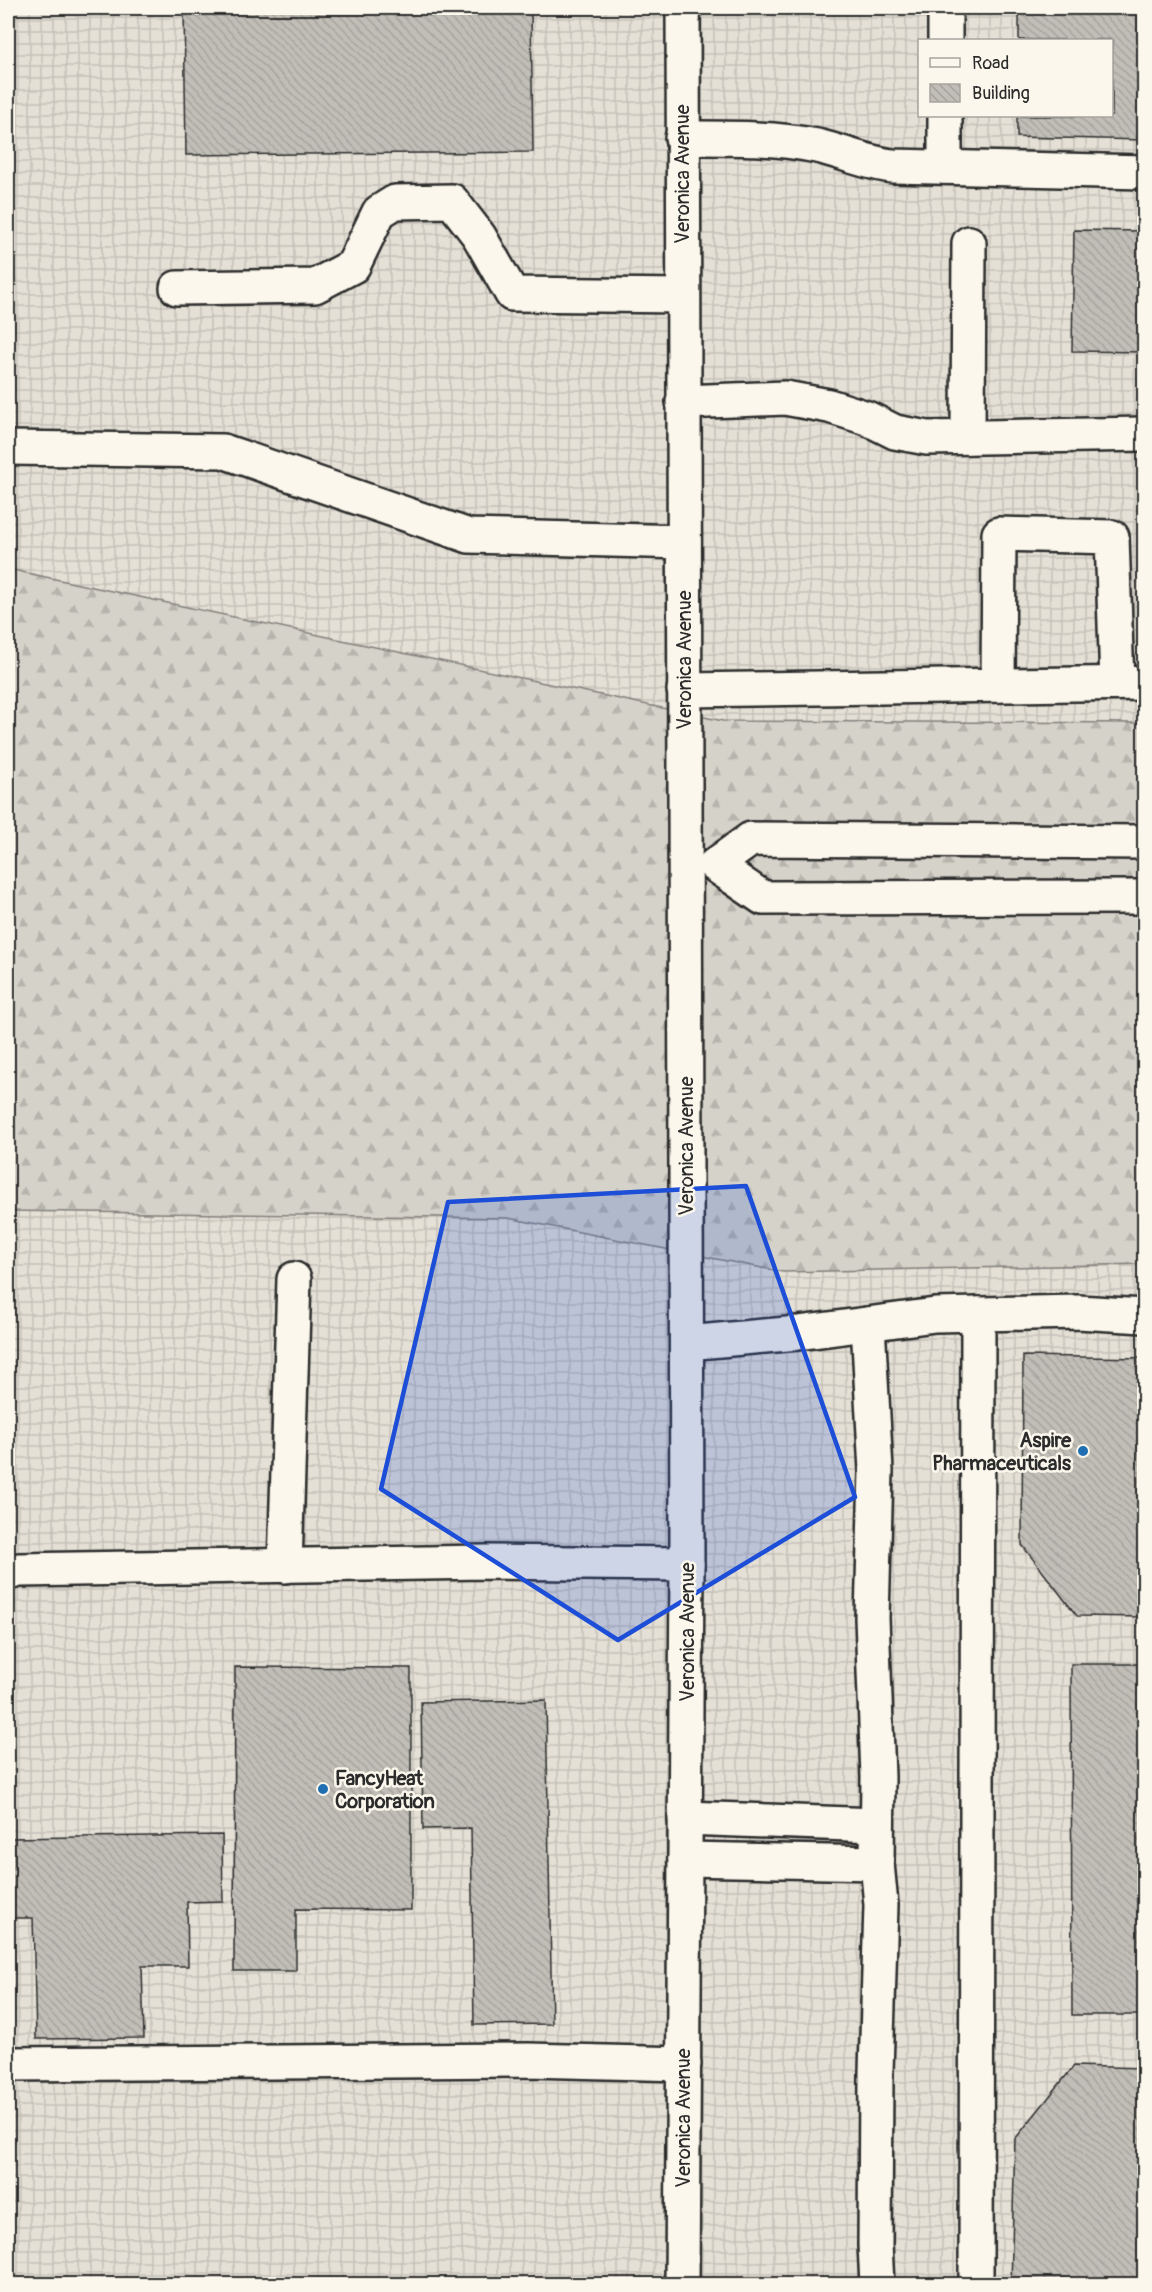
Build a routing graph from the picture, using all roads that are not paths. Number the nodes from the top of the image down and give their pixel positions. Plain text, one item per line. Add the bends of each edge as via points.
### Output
1 (683, 8) edge
2 (945, 8) edge
3 (945, 39) edge
4 (945, 117) edge
5 (682, 138) junction
6 (945, 167) junction
7 (1144, 171) edge
8 (969, 243) dead end
9 (177, 288) dead end
10 (683, 296) junction
11 (683, 402) junction
12 (1144, 434) edge
13 (968, 437) junction
14 (8, 448) edge
15 (684, 542) junction
16 (1131, 683) edge
17 (998, 685) junction
18 (684, 690) junction
19 (1144, 843) edge
20 (700, 863) junction
21 (1144, 897) edge
22 (294, 1279) dead end
23 (978, 1314) junction
24 (1144, 1316) edge
25 (868, 1324) junction
26 (687, 1343) junction
27 (687, 1564) junction
28 (285, 1566) junction
29 (8, 1573) edge
30 (685, 1818) junction
31 (877, 1825) junction
32 (685, 1859) junction
33 (877, 1863) junction
34 (8, 2064) edge
35 (684, 2064) junction
36 (682, 2284) edge
37 (877, 2284) edge
38 (976, 2284) edge

1 - 5 street, Veronica Avenue
2 - 3 street
4 - 6 street
5 - 6 street via 748,138 817,146 882,165
5 - 10 street, Veronica Avenue
6 - 7 street
8 - 13 street
9 - 10 street via 315,286 352,266 379,212 396,202 452,201 479,236 512,294
10 - 11 street, Veronica Avenue
11 - 13 street via 785,398 829,406 896,432 927,438
11 - 15 street, Veronica Avenue
12 - 13 street
14 - 15 street via 223,451 469,536
15 - 18 street, Veronica Avenue
16 - 17 street
16 - 17 street via 1112,537 999,534
17 - 18 street
18 - 20 street, Veronica Avenue
19 - 20 street via 751,839
20 - 21 street via 763,898
20 - 26 street, Veronica Avenue
22 - 28 street
23 - 24 street via 1078,1312
23 - 25 street
23 - 38 street
25 - 26 street
25 - 31 street via 876,1471 872,1618
26 - 27 street, Veronica Avenue
27 - 28 street via 485,1562
27 - 30 street, Veronica Avenue
28 - 29 street
30 - 31 street
30 - 32 street, Veronica Avenue
31 - 33 street
32 - 33 street
32 - 35 street, Veronica Avenue
33 - 37 street via 881,1905 876,2072
34 - 35 street via 528,2060
35 - 36 street, Veronica Avenue

